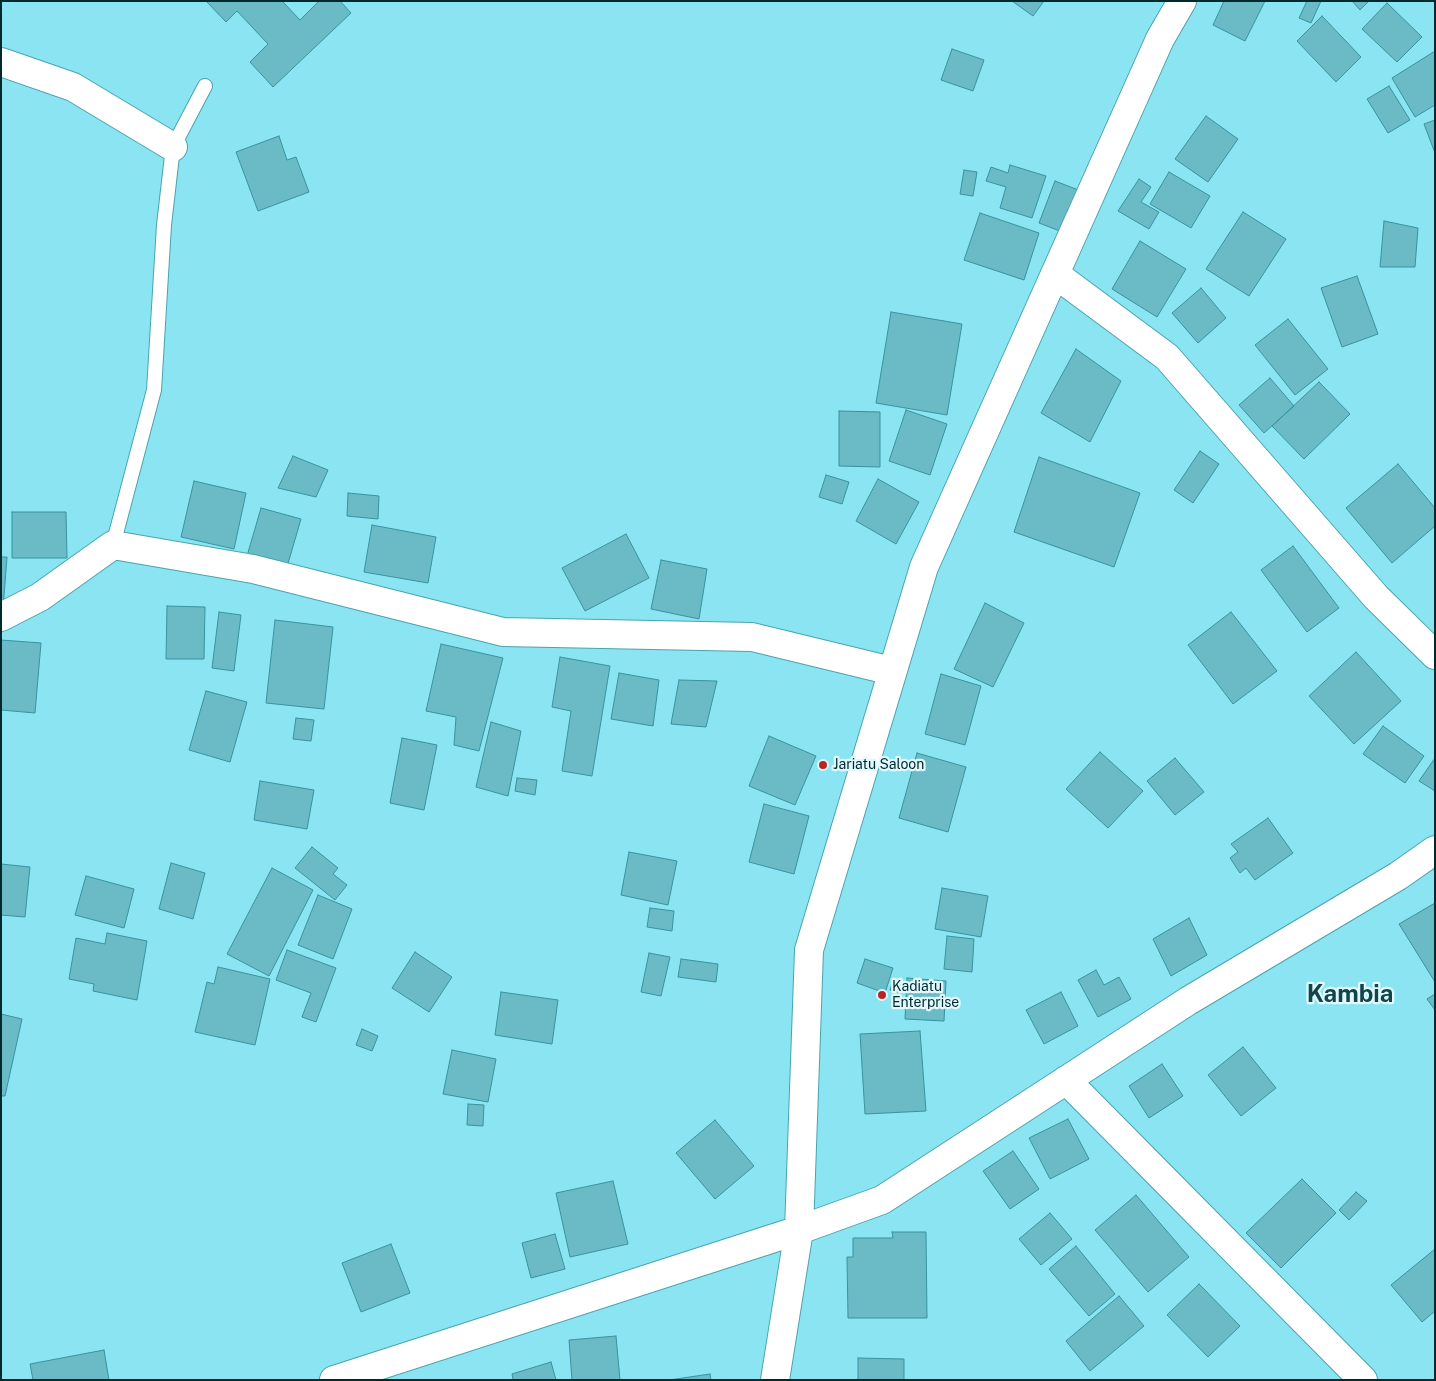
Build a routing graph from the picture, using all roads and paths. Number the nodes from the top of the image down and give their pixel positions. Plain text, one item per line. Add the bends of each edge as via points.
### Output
1 (1182, 1) edge
2 (1, 62) edge
3 (205, 86) dead end
4 (173, 147) junction
5 (1055, 274) junction
6 (114, 545) junction
7 (1, 617) edge
8 (1435, 655) edge
9 (892, 671) junction
10 (1435, 850) edge
11 (1066, 1080) junction
12 (799, 1230) junction
13 (334, 1380) edge
14 (775, 1380) edge
15 (1363, 1380) edge

1 - 5 street via 1160,38
2 - 4 street via 73,87
3 - 4 lane
4 - 6 lane via 164,225 154,390
5 - 8 street via 1167,357 1376,597
5 - 9 street via 924,566
6 - 7 street via 40,597
6 - 9 street via 254,569 503,632 752,637
9 - 12 street via 808,950
10 - 11 street via 1390,881 1188,1001
11 - 12 street via 882,1200
11 - 15 street
12 - 13 street
12 - 14 street

